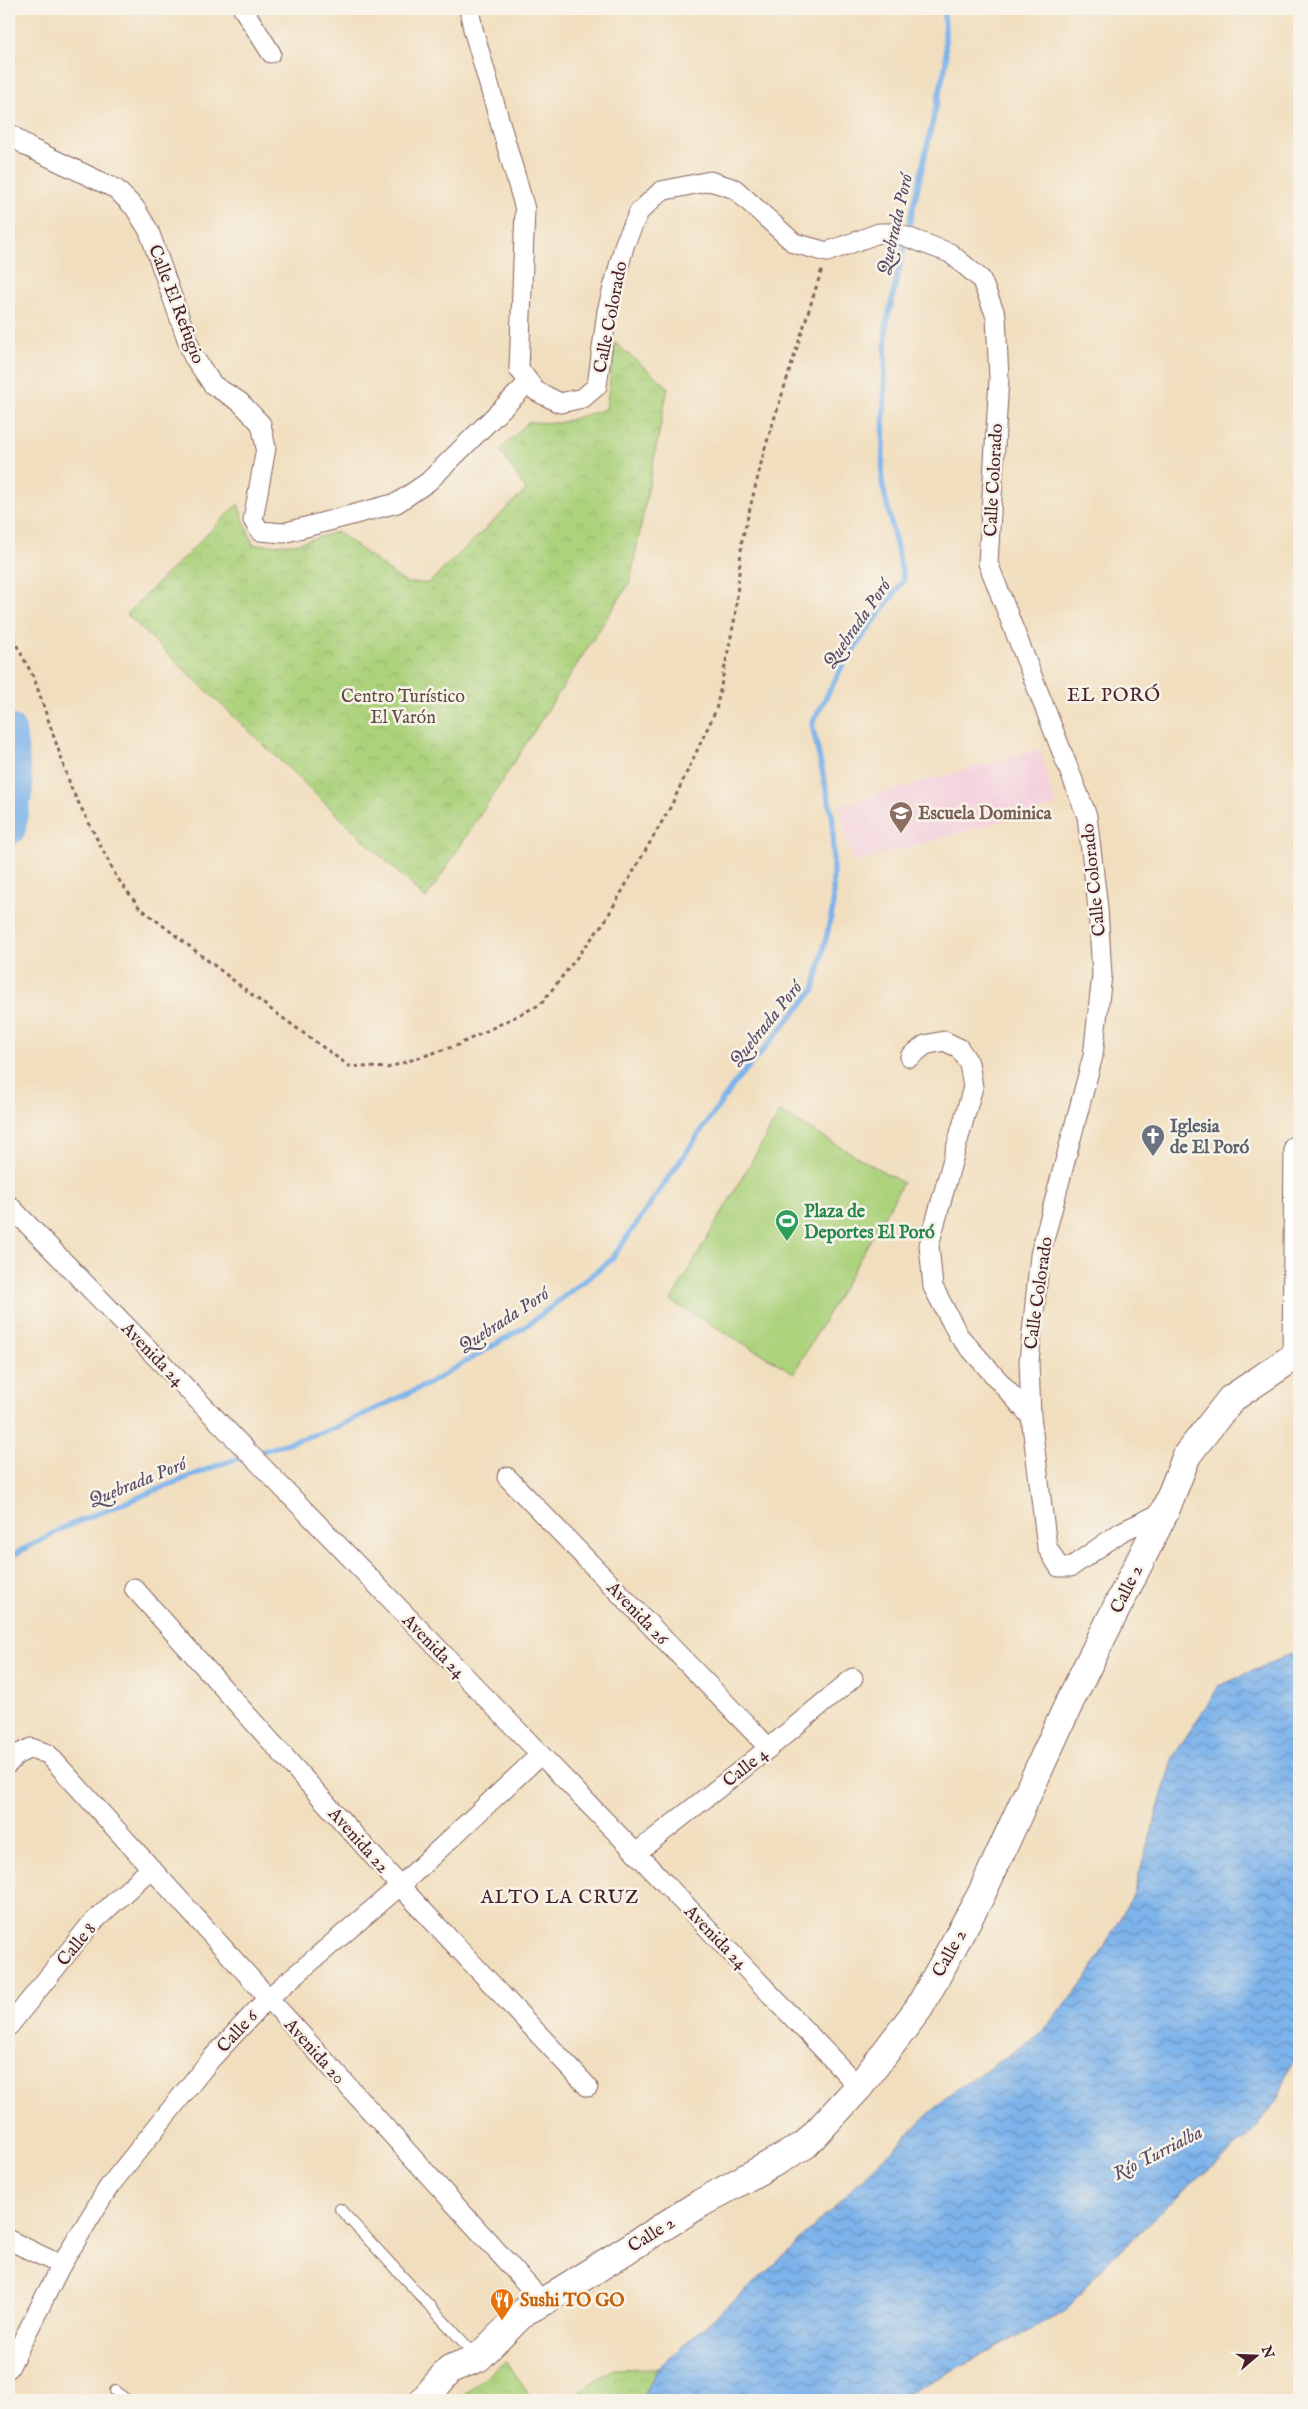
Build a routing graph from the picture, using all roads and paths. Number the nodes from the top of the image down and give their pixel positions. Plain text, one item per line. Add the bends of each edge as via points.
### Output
1 (243, 9) edge
2 (469, 9) edge
3 (271, 53) dead end
4 (9, 133) edge
5 (827, 252) junction
6 (529, 382) junction
7 (9, 631) edge
8 (910, 1057) dead end
9 (1294, 1146) dead end
10 (9, 1205) edge
11 (1296, 1357) edge
12 (1031, 1417) junction
13 (507, 1477) dead end
14 (1165, 1511) junction
15 (134, 1588) dead end
16 (853, 1678) dead end
17 (769, 1748) junction
18 (540, 1756) junction
19 (9, 1763) edge
20 (636, 1853) junction
21 (150, 1869) junction
22 (400, 1886) junction
23 (268, 1999) junction
24 (9, 2026) edge
25 (588, 2087) dead end
26 (859, 2087) junction
27 (340, 2209) dead end
28 (9, 2240) edge
29 (61, 2265) junction
30 (543, 2302) junction
31 (478, 2358) junction
32 (9, 2368) edge
33 (115, 2391) dead end
34 (127, 2400) edge
35 (424, 2400) edge

1 - 3 street
2 - 6 street, Calle Colorado via 525,209 519,369
4 - 6 street, Calle El Refugio via 28,147 116,189 135,208 148,232 193,356 213,385 240,402 260,424 266,448 253,520 260,531 283,533 397,504 428,482
5 - 6 street, Calle Colorado via 794,243 735,189 710,181 662,191 639,212 625,243 607,311 597,386 583,398 560,404 536,391
5 - 7 path via 765,448 744,531 735,617 716,710 670,806 605,922 541,1004 458,1045 387,1068 349,1066 140,908 116,876 72,790 34,678
5 - 12 street, Calle Colorado via 879,233 896,233 950,253 982,278 996,316 999,379 988,563 1087,816 1102,975 1093,1056 1040,1255 1029,1361
8 - 12 street via 925,1045 944,1041 959,1048 969,1063 973,1087 929,1245 933,1287 959,1336
9 - 11 street
10 - 18 street, Avenida 24
11 - 14 main road, Calle 2 via 1231,1399 1187,1456
12 - 14 street, Calle Colorado via 1047,1547 1059,1567 1071,1567 1121,1532
13 - 17 street, Avenida 26
14 - 26 main road, Calle 2 via 1071,1699 981,1895 919,2008
15 - 22 street, Avenida 22
16 - 17 street, Calle 4
17 - 20 street, Calle 4
18 - 20 street, Avenida 24
18 - 22 street, Calle 6
19 - 21 street, Avenida 20 via 16,1755 31,1748 48,1754
20 - 26 street, Avenida 24
21 - 23 street, Avenida 20
21 - 24 street, Calle 8 via 90,1925
22 - 23 street, Calle 6
22 - 25 street, Avenida 22
23 - 29 street, Calle 6 via 211,2059 108,2188
23 - 30 street, Avenida 20
26 - 30 main road, Calle 2 via 805,2145 701,2203
27 - 31 lane
28 - 29 street
29 - 32 street, Calle 6
30 - 31 main road, Calle 2 via 525,2311
31 - 35 main road, Calle 2 via 450,2369
33 - 34 lane

